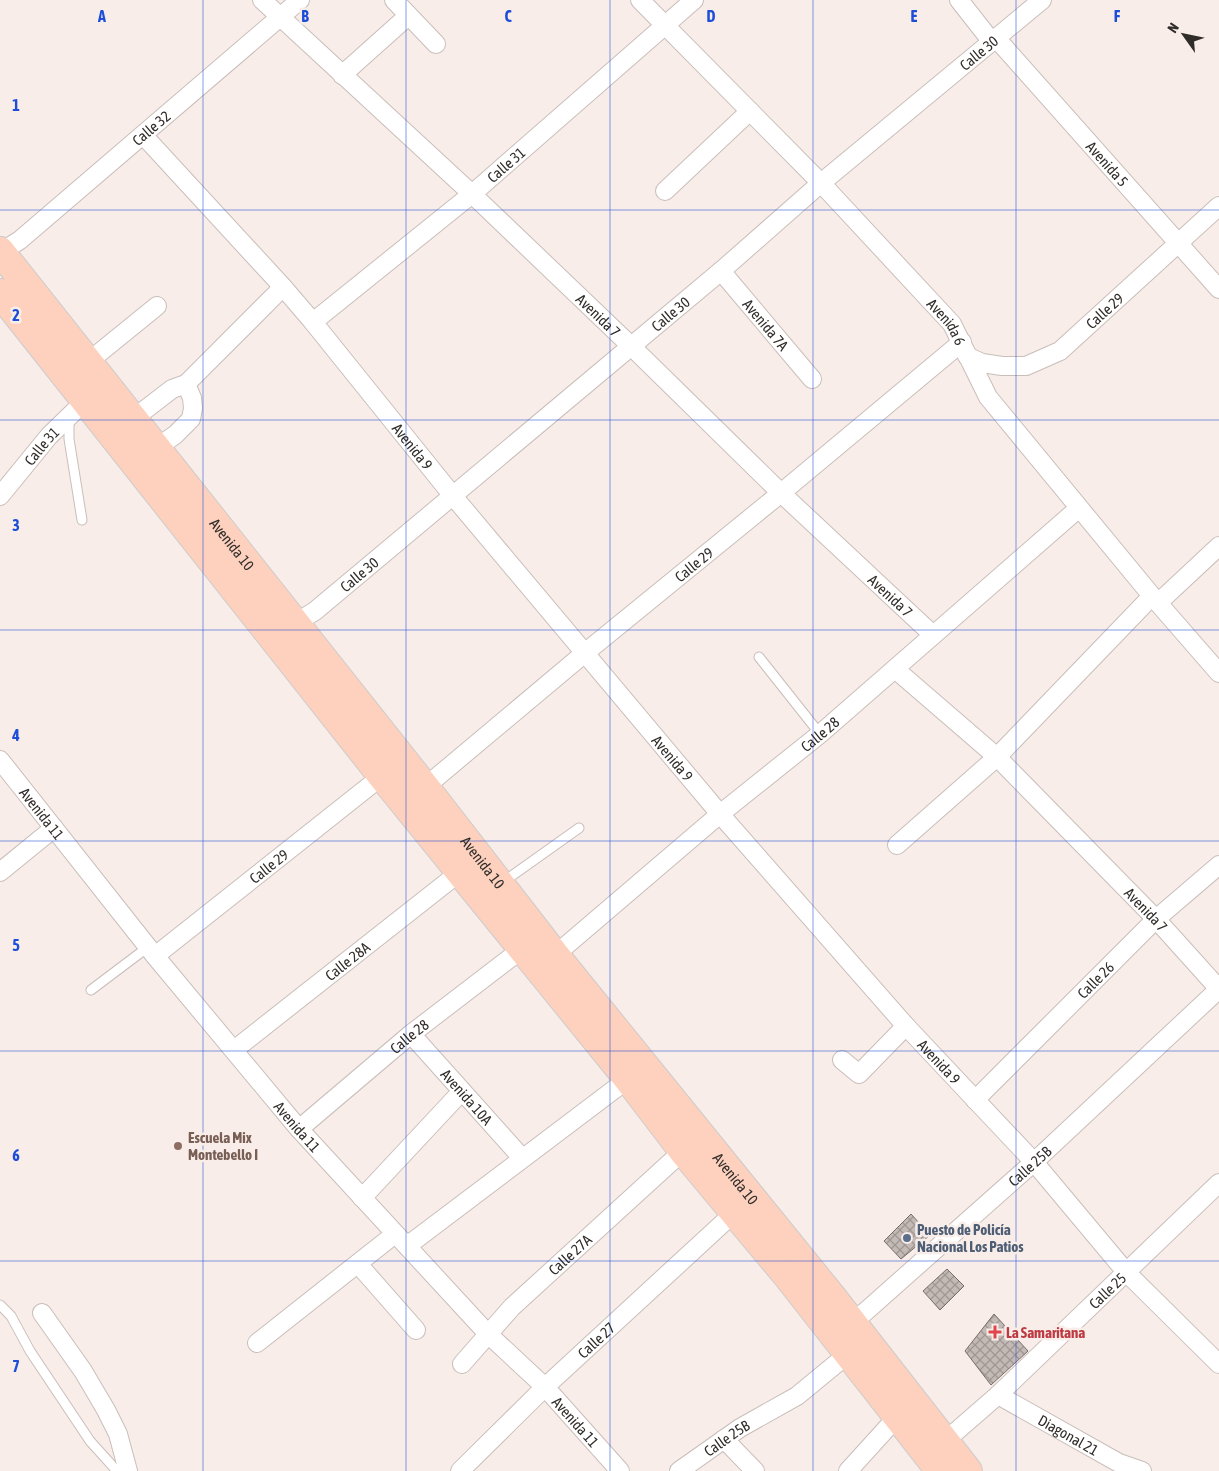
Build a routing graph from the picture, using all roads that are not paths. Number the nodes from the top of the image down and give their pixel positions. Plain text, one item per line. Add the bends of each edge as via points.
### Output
1 (262, 0) edge
2 (300, 0) edge
3 (394, 0) edge
4 (640, 0) edge
5 (694, 0) edge
6 (958, 0) edge
7 (1042, 0) edge
8 (408, 16) junction
9 (279, 17) junction
10 (666, 25) junction
11 (994, 40) junction
12 (436, 44) dead end
13 (342, 75) junction
14 (750, 111) junction
15 (143, 135) junction
16 (821, 183) junction
17 (664, 191) dead end
18 (472, 194) junction
19 (1219, 206) edge
20 (1179, 242) junction
21 (1, 251) edge
22 (721, 271) junction
23 (283, 287) junction
24 (1219, 288) edge
25 (0, 293) edge
26 (157, 306) dead end
27 (313, 322) junction
28 (631, 346) junction
29 (964, 349) junction
30 (88, 362) junction
31 (812, 379) dead end
32 (186, 384) junction
33 (78, 409) junction
34 (133, 419) junction
35 (156, 448) junction
36 (781, 493) junction
37 (0, 496) edge
38 (453, 496) junction
39 (1079, 508) junction
40 (82, 520) dead end
41 (1219, 546) edge
42 (1155, 600) junction
43 (294, 624) junction
44 (933, 635) junction
45 (586, 652) junction
46 (759, 657) dead end
47 (895, 669) junction
48 (1219, 673) edge
49 (820, 734) junction
50 (997, 757) junction
51 (0, 760) edge
52 (382, 776) junction
53 (425, 788) junction
54 (720, 814) junction
55 (54, 828) junction
56 (579, 828) dead end
57 (897, 845) dead end
58 (1219, 865) edge
59 (0, 872) edge
60 (460, 872) junction
61 (500, 884) junction
62 (1156, 919) junction
63 (522, 949) junction
64 (152, 952) junction
65 (555, 954) junction
66 (1219, 989) edge
67 (91, 990) dead end
68 (905, 1025) junction
69 (411, 1034) junction
70 (234, 1050) junction
71 (842, 1060) dead end
72 (628, 1079) junction
73 (462, 1091) junction
74 (975, 1100) junction
75 (299, 1128) junction
76 (683, 1151) junction
77 (522, 1158) junction
78 (1034, 1162) junction
79 (1219, 1183) edge
80 (362, 1198) junction
81 (735, 1212) junction
82 (401, 1240) junction
83 (358, 1264) junction
84 (1126, 1272) junction
85 (0, 1305) edge
86 (42, 1313) dead end
87 (416, 1330) dead end
88 (488, 1334) junction
89 (844, 1337) junction
90 (257, 1343) dead end
91 (462, 1364) dead end
92 (1219, 1364) edge
93 (545, 1387) junction
94 (998, 1396) junction
95 (897, 1417) junction
96 (724, 1439) junction
97 (937, 1456) edge
98 (117, 1471) edge
99 (128, 1471) edge
100 (460, 1471) edge
101 (620, 1471) edge
102 (679, 1471) edge
103 (755, 1471) edge
104 (848, 1471) edge
105 (968, 1471) edge
106 (1142, 1471) edge

1 - 9 street, Avenida 7
2 - 9 street, Calle 32
3 - 8 street
4 - 10 street, Avenida 6
5 - 10 street, Calle 31
6 - 11 street, Avenida 5
7 - 11 street, Calle 30
8 - 12 street
8 - 13 street
9 - 13 street, Avenida 7
9 - 15 street, Calle 32
10 - 14 street, Avenida 6
10 - 18 street, Calle 31
11 - 16 street, Calle 30
11 - 20 street, Avenida 5
13 - 18 street, Avenida 7
14 - 16 street, Avenida 6
14 - 17 street
15 - 21 street, Calle 32 via 20,240
15 - 23 street, Avenida 9
16 - 22 street, Calle 30
16 - 29 street, Avenida 6 via 952,324
18 - 27 street, Calle 31
18 - 28 street, Avenida 7
19 - 20 street, Calle 29
20 - 24 street, Avenida 5
20 - 29 street, Calle 29 via 1060,351 1026,366 1002,366 982,362
21 - 30 main road, Avenida 10
22 - 28 street, Calle 30
22 - 31 street, Avenida 7A
23 - 27 street, Avenida 9
23 - 32 street
25 - 33 main road, Avenida 10
26 - 30 street
27 - 38 street, Avenida 9
28 - 36 street, Avenida 7
28 - 38 street, Calle 30
29 - 36 street, Calle 29
29 - 39 street, Avenida 6 via 988,397
30 - 34 main road, Avenida 10
32 - 34 street via 172,389
32 - 35 street via 192,398 191,419
33 - 37 street, Calle 31 via 49,436
33 - 40 lane via 69,439
33 - 52 main road, Avenida 10
34 - 35 main road, Avenida 10
35 - 43 main road, Avenida 10
36 - 44 street, Avenida 7
36 - 45 street, Calle 29
38 - 43 street, Calle 30
38 - 45 street, Avenida 9
39 - 42 street, Avenida 6
39 - 44 street, Calle 28
41 - 42 street
42 - 48 street, Avenida 6
42 - 50 street
43 - 53 main road, Avenida 10
44 - 47 street, Calle 28
45 - 53 street, Calle 29
45 - 54 street, Avenida 9
46 - 49 lane
47 - 49 street, Calle 28
47 - 50 street, Avenida 7
49 - 54 street, Calle 28
50 - 57 street
50 - 62 street, Avenida 7
51 - 55 street, Avenida 11
52 - 60 main road, Avenida 10
52 - 64 street, Calle 29
53 - 61 main road, Avenida 10
54 - 65 street, Calle 28
54 - 68 street, Avenida 9
55 - 59 street
55 - 64 street, Avenida 11
56 - 61 lane
58 - 62 street, Calle 26
60 - 63 main road, Avenida 10
60 - 70 street, Calle 28A
61 - 65 main road, Avenida 10
62 - 66 street, Avenida 7
62 - 74 street, Calle 26
63 - 69 street, Calle 28
63 - 72 main road, Avenida 10
64 - 67 lane
64 - 70 street, Avenida 11
65 - 89 main road, Avenida 10
66 - 78 street, Calle 25B
68 - 71 street via 859,1074
68 - 74 street, Avenida 9
69 - 73 street, Avenida 10A
69 - 75 street, Calle 28
70 - 75 street, Avenida 11
72 - 76 main road, Avenida 10
72 - 77 street
73 - 77 street, Avenida 10A
73 - 80 street
74 - 78 street, Avenida 9
75 - 80 street, Avenida 11
76 - 81 main road, Avenida 10
76 - 88 street, Calle 27A via 512,1307
77 - 82 street
78 - 84 street, Avenida 9
78 - 89 street, Calle 25B
79 - 84 street, Calle 25
80 - 82 street, Avenida 11
81 - 89 main road, Avenida 10
81 - 93 street, Calle 27
82 - 83 street
82 - 88 street, Avenida 11
83 - 87 street
83 - 90 street
84 - 92 street, Avenida 9
84 - 94 street, Calle 25
85 - 98 lane via 11,1316 30,1351 90,1441
86 - 99 street via 106,1410 118,1434
88 - 91 street, Calle 27A
88 - 93 street, Avenida 11
89 - 95 main road, Avenida 10
89 - 96 street, Calle 25B via 797,1396
89 - 97 main road, Avenida 10
93 - 100 street, Calle 27
93 - 101 street, Avenida 11
94 - 97 street, Calle 25
94 - 106 street, Diagonal 21 via 1119,1463
95 - 97 main road, Avenida 10
95 - 104 street
96 - 102 street, Calle 25B
96 - 103 street
97 - 105 main road, Avenida 10

